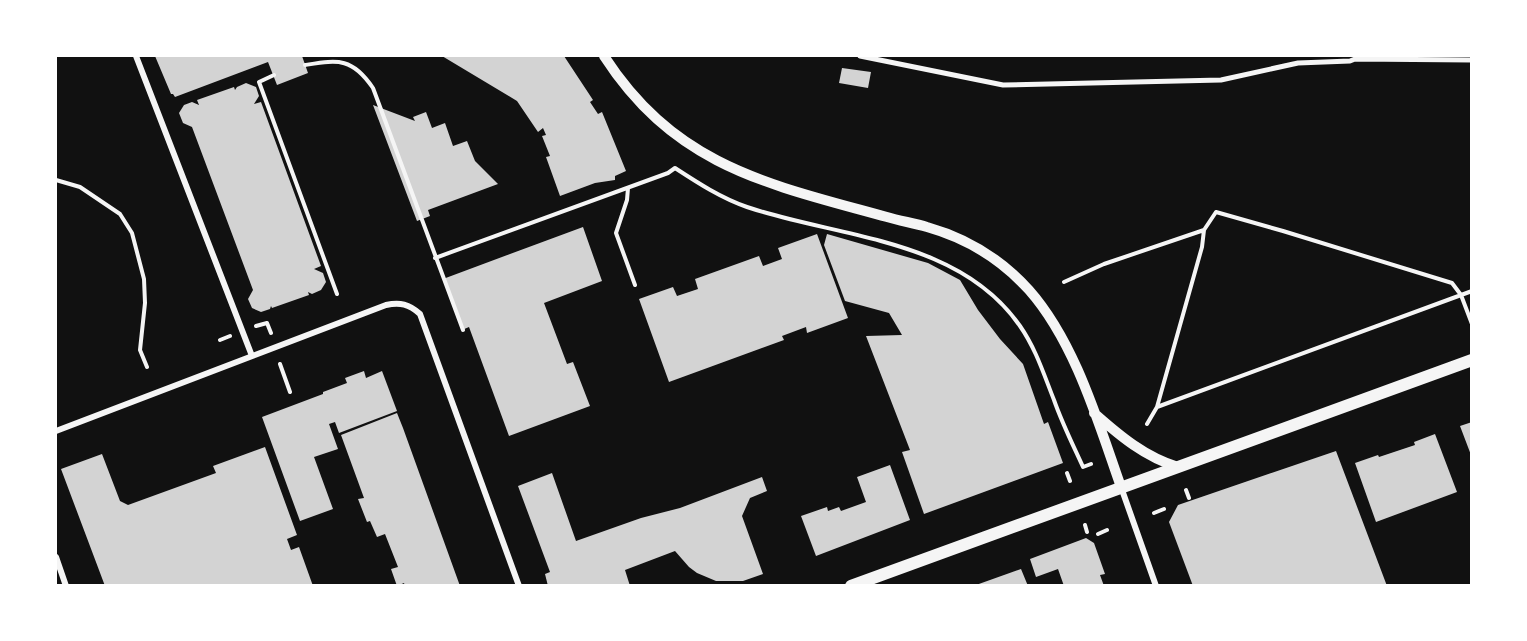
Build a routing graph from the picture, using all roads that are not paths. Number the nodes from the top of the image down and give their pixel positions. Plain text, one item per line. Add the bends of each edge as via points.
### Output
1 (136, 56) edge
2 (604, 56) edge
3 (860, 56) edge
4 (1352, 57) edge
5 (1472, 60) edge
6 (252, 356) junction
7 (1472, 360) edge
8 (1094, 413) junction
9 (56, 431) edge
10 (1178, 467) junction
11 (1121, 487) junction
12 (56, 557) edge
13 (66, 585) edge
14 (519, 585) edge
15 (851, 585) edge
16 (1156, 585) edge

1 - 6 street
2 - 8 street via 634,95 670,131 712,159 755,179 951,235 989,255 1010,271 1044,308 1070,354
3 - 4 street via 1004,85 1221,80 1298,63 1350,62
4 - 5 street
6 - 9 street
6 - 14 street via 386,305 412,307 420,314
7 - 10 main road
8 - 10 street via 1146,454
8 - 11 street
10 - 11 main road
11 - 15 main road
11 - 16 street
12 - 13 street

